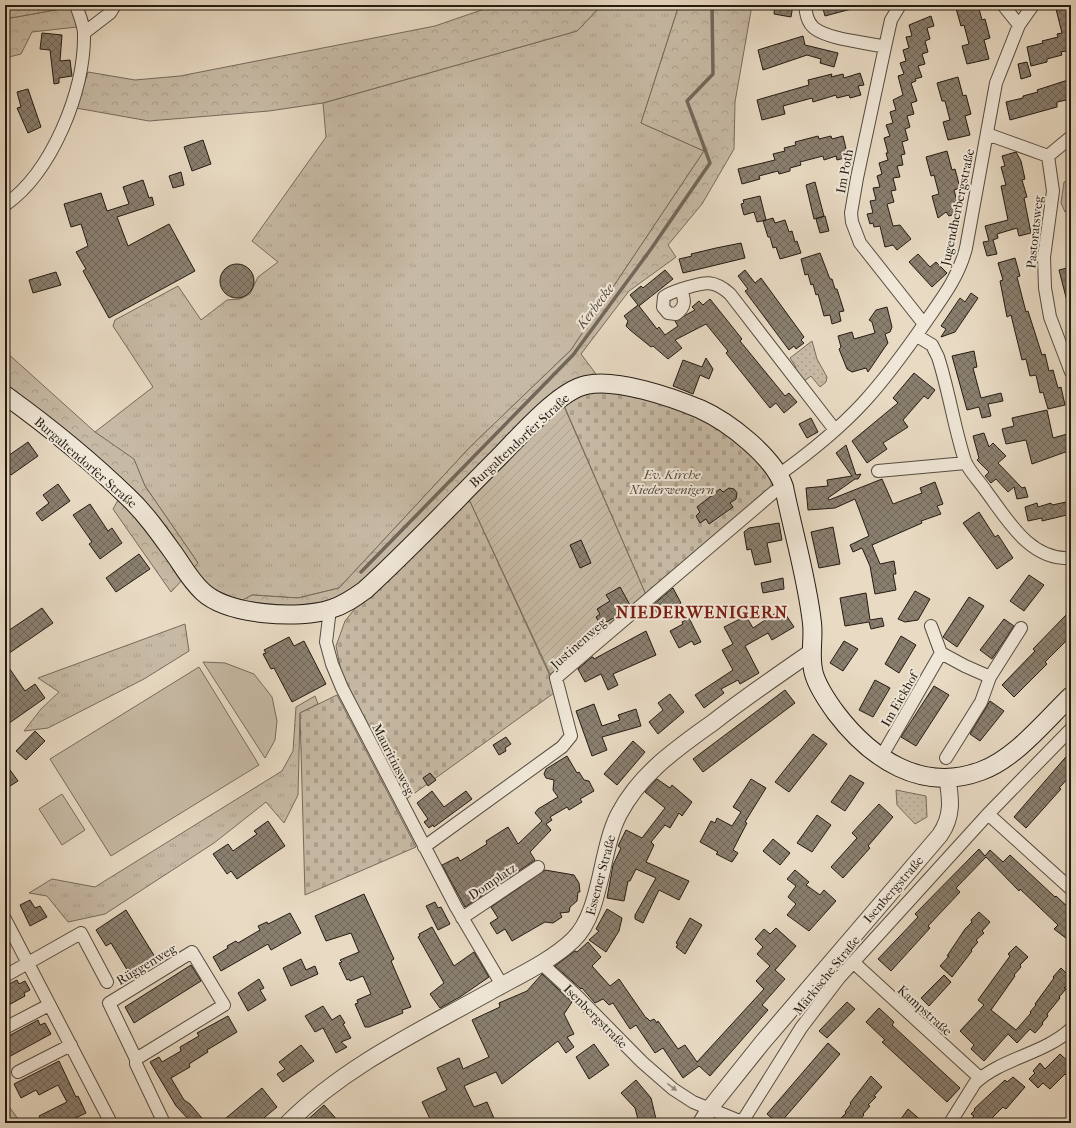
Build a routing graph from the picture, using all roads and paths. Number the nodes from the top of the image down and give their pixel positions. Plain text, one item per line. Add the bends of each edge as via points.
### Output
1 (76, 5) edge
2 (115, 5) edge
3 (804, 5) edge
4 (900, 5) edge
5 (1003, 5) edge
6 (1032, 5) edge
7 (1019, 25) junction
8 (84, 33) junction
9 (885, 47) junction
10 (987, 134) junction
11 (1071, 137) edge
12 (1048, 156) junction
13 (5, 205) edge
14 (681, 290) dead end
15 (924, 324) junction
16 (917, 336) junction
17 (1071, 372) edge
18 (5, 395) edge
19 (835, 430) junction
20 (966, 463) junction
21 (878, 471) dead end
22 (782, 481) junction
23 (1071, 558) edge
24 (330, 609) junction
25 (931, 626) dead end
26 (1021, 628) dead end
27 (810, 653) junction
28 (941, 653) junction
29 (990, 677) junction
30 (1071, 696) edge
31 (1071, 729) edge
32 (880, 758) junction
33 (946, 758) dead end
34 (947, 777) junction
35 (988, 814) junction
36 (424, 847) junction
37 (538, 867) dead end
38 (1071, 889) edge
39 (461, 916) junction
40 (6, 923) edge
41 (853, 962) junction
42 (541, 963) junction
43 (27, 964) junction
44 (5, 976) edge
45 (107, 982) dead end
46 (502, 985) junction
47 (49, 1004) junction
48 (5, 1028) edge
49 (1071, 1029) edge
50 (71, 1045) junction
51 (136, 1059) junction
52 (18, 1072) dead end
53 (980, 1078) junction
54 (710, 1108) junction
55 (111, 1123) edge
56 (164, 1123) edge
57 (288, 1123) edge
58 (701, 1123) edge
59 (743, 1123) edge
60 (950, 1123) edge

1 - 8 street
2 - 8 street via 110,13
3 - 9 street via 806,17 813,27 826,34
4 - 9 street, Im Poth via 892,20
5 - 7 street
6 - 7 street, Jugendherbergstraße
7 - 10 street, Jugendherbergstraße via 996,83
8 - 13 street via 81,67 69,112 53,148 39,172 22,192
9 - 15 street, Im Poth via 857,178 851,213 852,222 860,243
10 - 12 street
10 - 15 street, Jugendherbergstraße via 962,262 953,282
11 - 12 street
12 - 17 street, Pastoratsweg via 1053,191 1044,257 1045,288 1050,317
14 - 19 street via 702,283 711,283 730,294
15 - 16 street, Jugendherbergstraße
16 - 19 street, Jugendherbergstraße via 863,403
16 - 20 street via 932,346 938,357
18 - 24 main road, Burgaltendorfer Straße via 53,432 129,498 160,534 196,585 210,598 233,607 258,611 305,614
19 - 22 street, Jugendherbergstraße
20 - 21 street
20 - 23 street via 1015,530 1026,540 1046,554
22 - 24 main road, Burgaltendorfer Straße via 768,460 715,416 686,404 621,384 584,385 564,396 533,423 365,590 346,603
22 - 27 main road, Burgaltendorfer Straße via 812,625
22 - 36 street, Justinenweg via 774,492 556,678 571,736 562,747
24 - 36 street, Mauritiusweg via 326,642 332,664
25 - 28 street
26 - 29 street
27 - 32 main road, Burgaltendorfer Straße via 814,674 828,702 848,729
27 - 42 street, Essener Straße via 677,748 645,776 628,798 614,824 592,909 585,925 573,940
28 - 29 street
28 - 32 street, Im Eickhof
29 - 33 street via 981,702
30 - 34 main road via 1002,761 965,776
31 - 35 street, Märkische Straße
32 - 34 main road, Burgaltendorfer Straße via 906,771 930,777
34 - 54 street, Isenbergstraße via 951,808 947,824 940,835 777,1025
35 - 38 street
35 - 41 street, Märkische Straße
36 - 39 street, Mauritiusweg
37 - 39 street, Domplatz
39 - 46 street, Domplatz
40 - 43 street
41 - 53 street, Kampstraße
41 - 59 street, Märkische Straße via 801,1028
42 - 46 street, Essener Straße
42 -> 54 street, Isenbergstraße via 659,1077 682,1095
43 - 44 street, Rüggenweg
43 - 45 street, Rüggenweg via 81,933
43 - 47 street
46 - 57 street, Essener Straße via 353,1069 323,1091
47 - 48 street
47 - 50 street
49 - 53 street via 1055,1041
50 - 52 street
50 - 55 street
51 - 51 street, Rüggenweg via 110,1003 192,952 224,1005
51 - 56 street, Rüggenweg via 136,1064
53 - 60 street
54 - 58 street, Isenbergstraße
54 - 59 street, Märkische Straße

